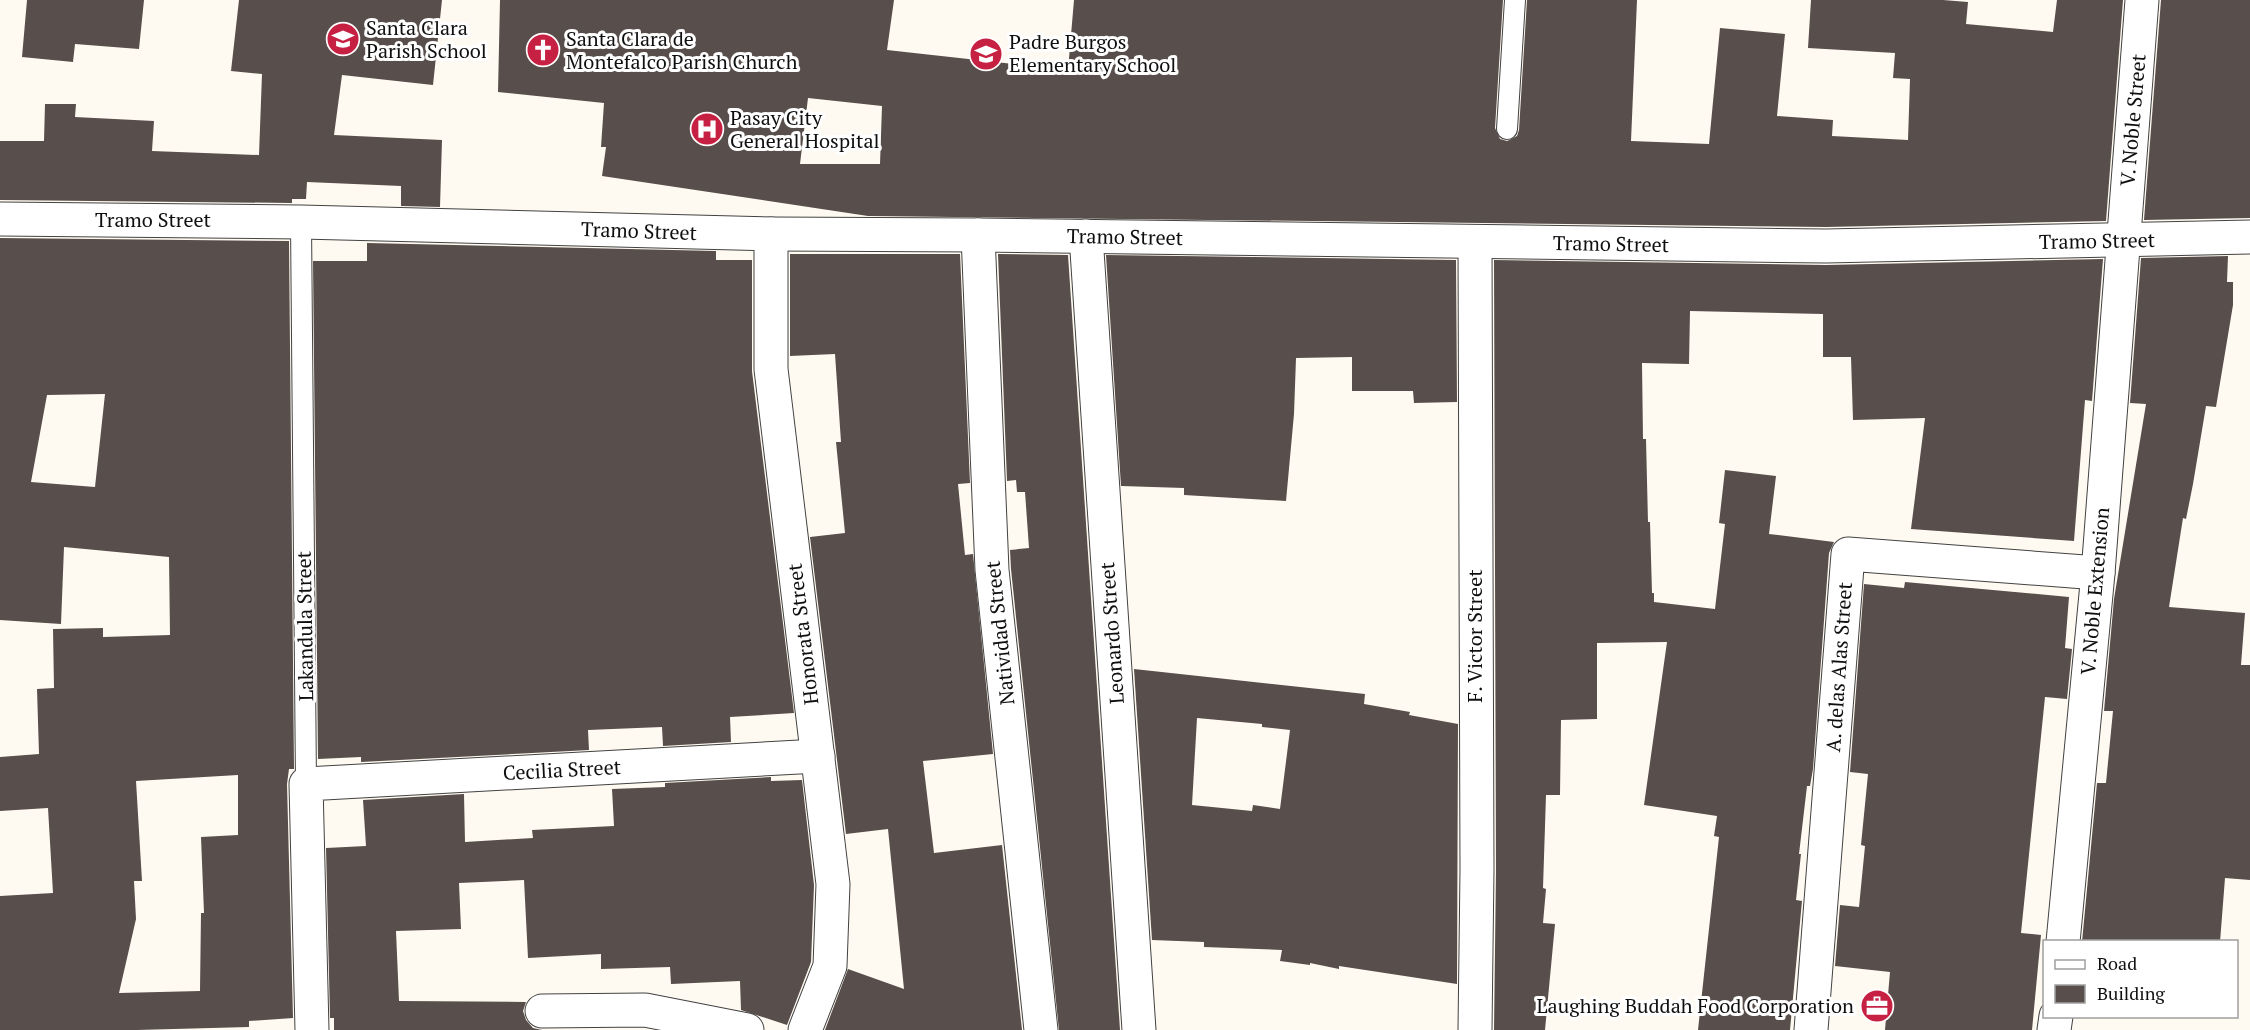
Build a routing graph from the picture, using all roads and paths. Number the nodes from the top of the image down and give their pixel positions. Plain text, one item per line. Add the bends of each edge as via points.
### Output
1 (1515, 0) edge
2 (2142, 0) edge
3 (1507, 129) dead end
4 (0, 219) edge
5 (301, 222) junction
6 (771, 234) junction
7 (978, 235) junction
8 (1086, 237) junction
9 (2250, 237) edge
10 (2123, 241) junction
11 (1475, 242) junction
12 (2098, 573) junction
13 (818, 756) junction
14 (306, 784) junction
15 (2063, 940) edge
16 (542, 1011) dead end
17 (312, 1030) edge
18 (747, 1030) edge
19 (805, 1030) edge
20 (1041, 1030) edge
21 (1139, 1030) edge
22 (1475, 1030) edge
23 (1811, 1030) edge

1 - 3 lane
2 - 10 street, V. Noble Street
4 - 5 street, Tramo Street
5 - 6 street, Tramo Street
5 - 14 lane, Lakandula Street
6 - 7 street, Tramo Street
6 - 13 street, Honorata Street via 771,369
7 - 8 street, Tramo Street
7 - 20 street, Natividad Street via 992,570
8 - 11 street, Tramo Street
8 - 21 street, Leonardo Street
9 - 10 street, Tramo Street
10 - 11 street, Tramo Street via 1826,246
10 - 12 street, V. Noble Extension
11 - 22 street, F. Victor Street
12 - 15 street, V. Noble Extension
12 - 23 street, A. delas Alas Street via 1848,554
13 - 14 street, Cecilia Street
13 - 19 street, Honorata Street via 833,884 830,966
14 - 17 street, Lakandula Street
16 - 18 street via 645,1010

